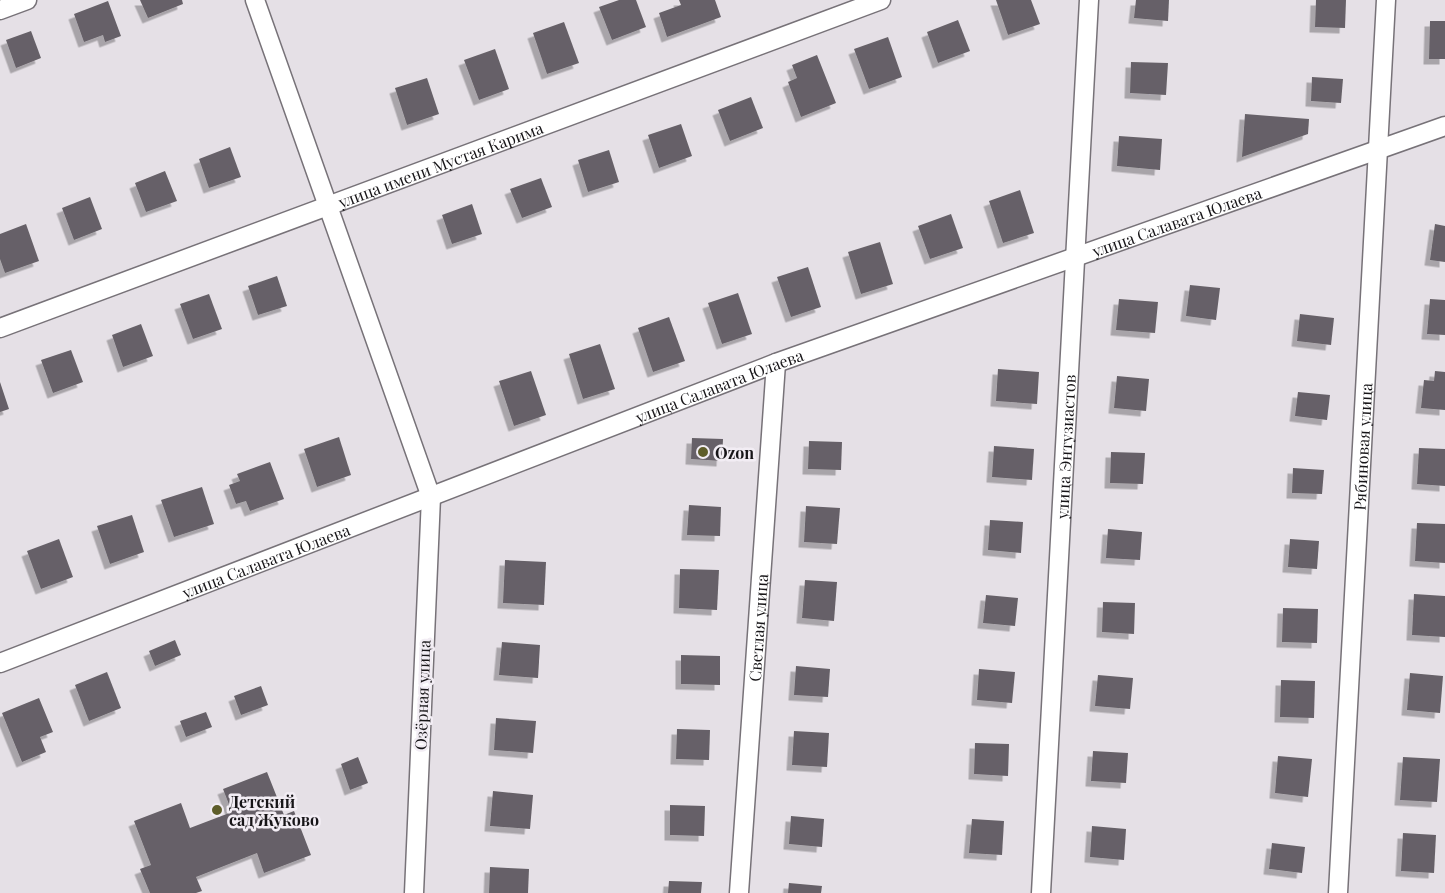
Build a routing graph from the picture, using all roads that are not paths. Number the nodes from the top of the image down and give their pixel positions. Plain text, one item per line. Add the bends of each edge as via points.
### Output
1 (27, 0) edge
2 (255, 0) edge
3 (880, 0) edge
4 (1089, 0) edge
5 (1386, 0) edge
6 (0, 10) edge
7 (1445, 126) edge
8 (1378, 151) junction
9 (327, 206) junction
10 (1075, 258) junction
11 (0, 328) edge
12 (776, 363) junction
13 (430, 497) junction
14 (0, 663) edge
15 (414, 893) edge
16 (739, 893) edge
17 (1041, 893) edge
18 (1338, 893) edge

1 - 6 street
2 - 9 street
3 - 9 street, улица имени Мустая Карима
4 - 10 street, улица Энтузиастов
5 - 8 street, Рябиновая улица
7 - 8 street, улица Салавата Юлаева
8 - 10 street, улица Салавата Юлаева
8 - 18 street, Рябиновая улица
9 - 11 street, улица имени Мустая Карима
9 - 13 street
10 - 12 street, улица Салавата Юлаева
10 - 17 street, улица Энтузиастов
12 - 13 street, улица Салавата Юлаева
12 - 16 street, Светлая улица
13 - 14 street, улица Салавата Юлаева
13 - 15 street, Озёрная улица

